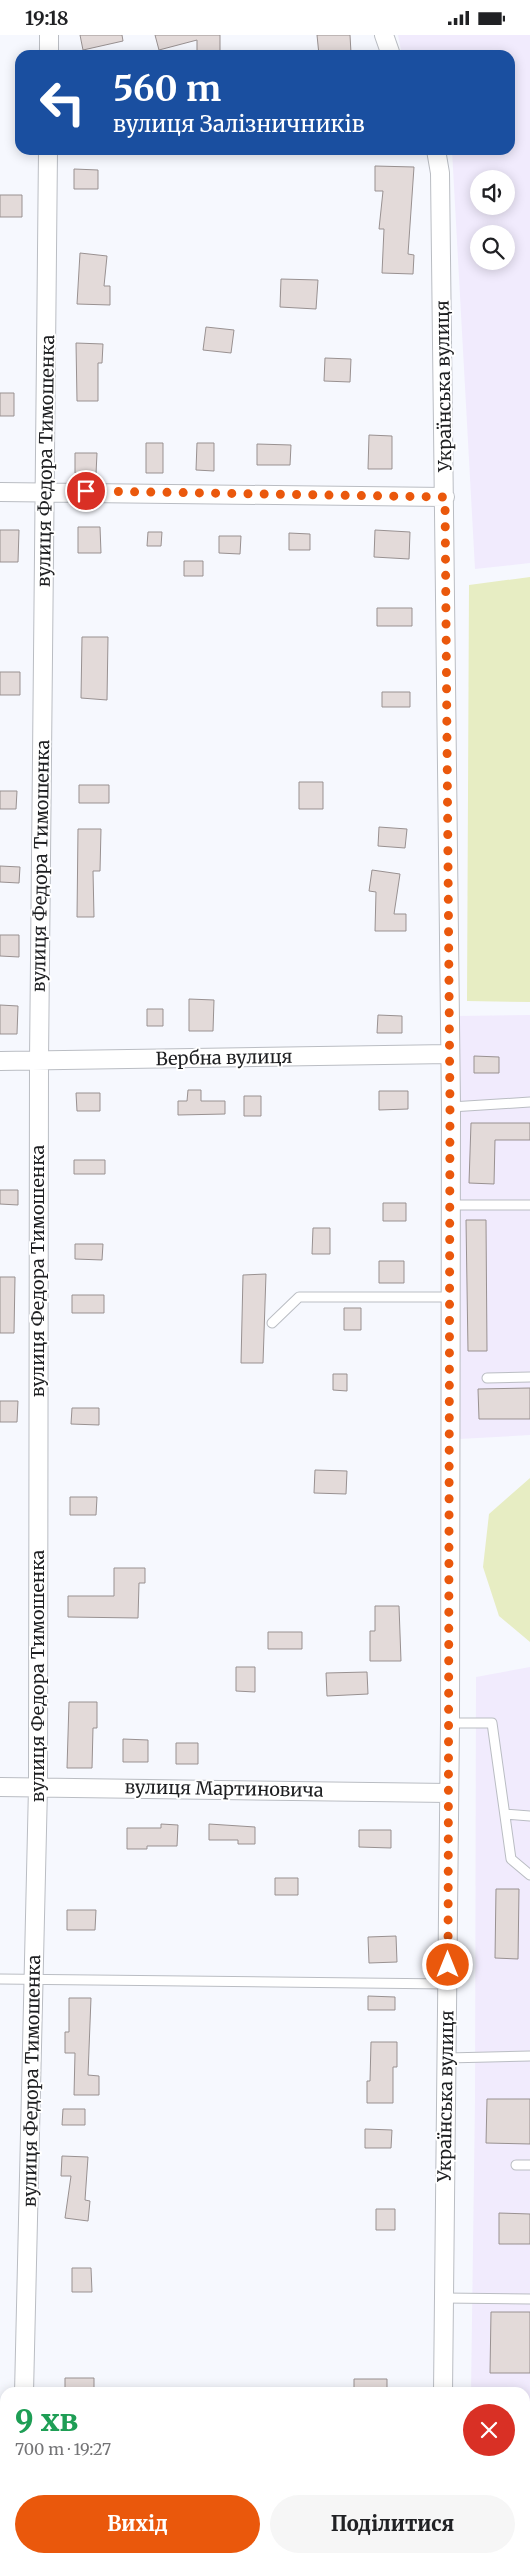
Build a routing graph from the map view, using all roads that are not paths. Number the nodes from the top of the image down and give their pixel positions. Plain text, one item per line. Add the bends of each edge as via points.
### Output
1 (49, 35) edge
2 (384, 35) edge
3 (49, 50) edge
4 (389, 50) edge
5 (48, 155) edge
6 (437, 155) edge
7 (46, 491) junction
8 (0, 492) edge
9 (445, 497) junction
10 (449, 1054) junction
11 (0, 1061) edge
12 (39, 1061) junction
13 (530, 1102) edge
14 (450, 1107) junction
15 (450, 1205) junction
16 (530, 1205) edge
17 (450, 1297) junction
18 (272, 1323) dead end
19 (530, 1377) edge
20 (487, 1378) dead end
21 (450, 1723) junction
22 (0, 1787) edge
23 (38, 1787) junction
24 (449, 1793) junction
25 (505, 1814) junction
26 (530, 1815) edge
27 (530, 1875) edge
28 (0, 1979) edge
29 (35, 1979) junction
30 (448, 1984) junction
31 (530, 2056) edge
32 (447, 2058) junction
33 (516, 2165) dead end
34 (530, 2165) edge
35 (444, 2298) junction
36 (530, 2299) edge
37 (24, 2387) edge
38 (443, 2387) edge

1 - 3 street
2 - 4 street
5 - 7 street, вулиця Федора Тимошенка
6 - 9 street, Українська вулиця via 440,173
7 - 8 street
7 - 9 street
7 - 12 street, вулиця Федора Тимошенка
9 - 10 street, Українська вулиця
10 - 12 street, Вербна вулиця
10 - 14 street, Українська вулиця
11 - 12 street, Вербна вулиця
12 - 23 street, вулиця Федора Тимошенка
13 - 14 lane
14 - 15 street, Українська вулиця
15 - 16 lane
15 - 17 street, Українська вулиця
17 - 18 lane via 299,1297
17 - 21 street, Українська вулиця
19 - 20 lane
21 - 24 street, Українська вулиця
21 - 25 lane via 492,1723
22 - 23 street, вулиця Мартиновича
23 - 24 street, вулиця Мартиновича
23 - 29 street, вулиця Федора Тимошенка
24 - 30 street, Українська вулиця
25 - 26 lane
25 - 27 lane via 511,1859
28 - 29 lane
29 - 30 lane
29 - 37 street, вулиця Федора Тимошенка
30 - 32 street, Українська вулиця
31 - 32 lane
32 - 35 street, Українська вулиця
33 - 34 lane
35 - 36 lane
35 - 38 street, Українська вулиця

